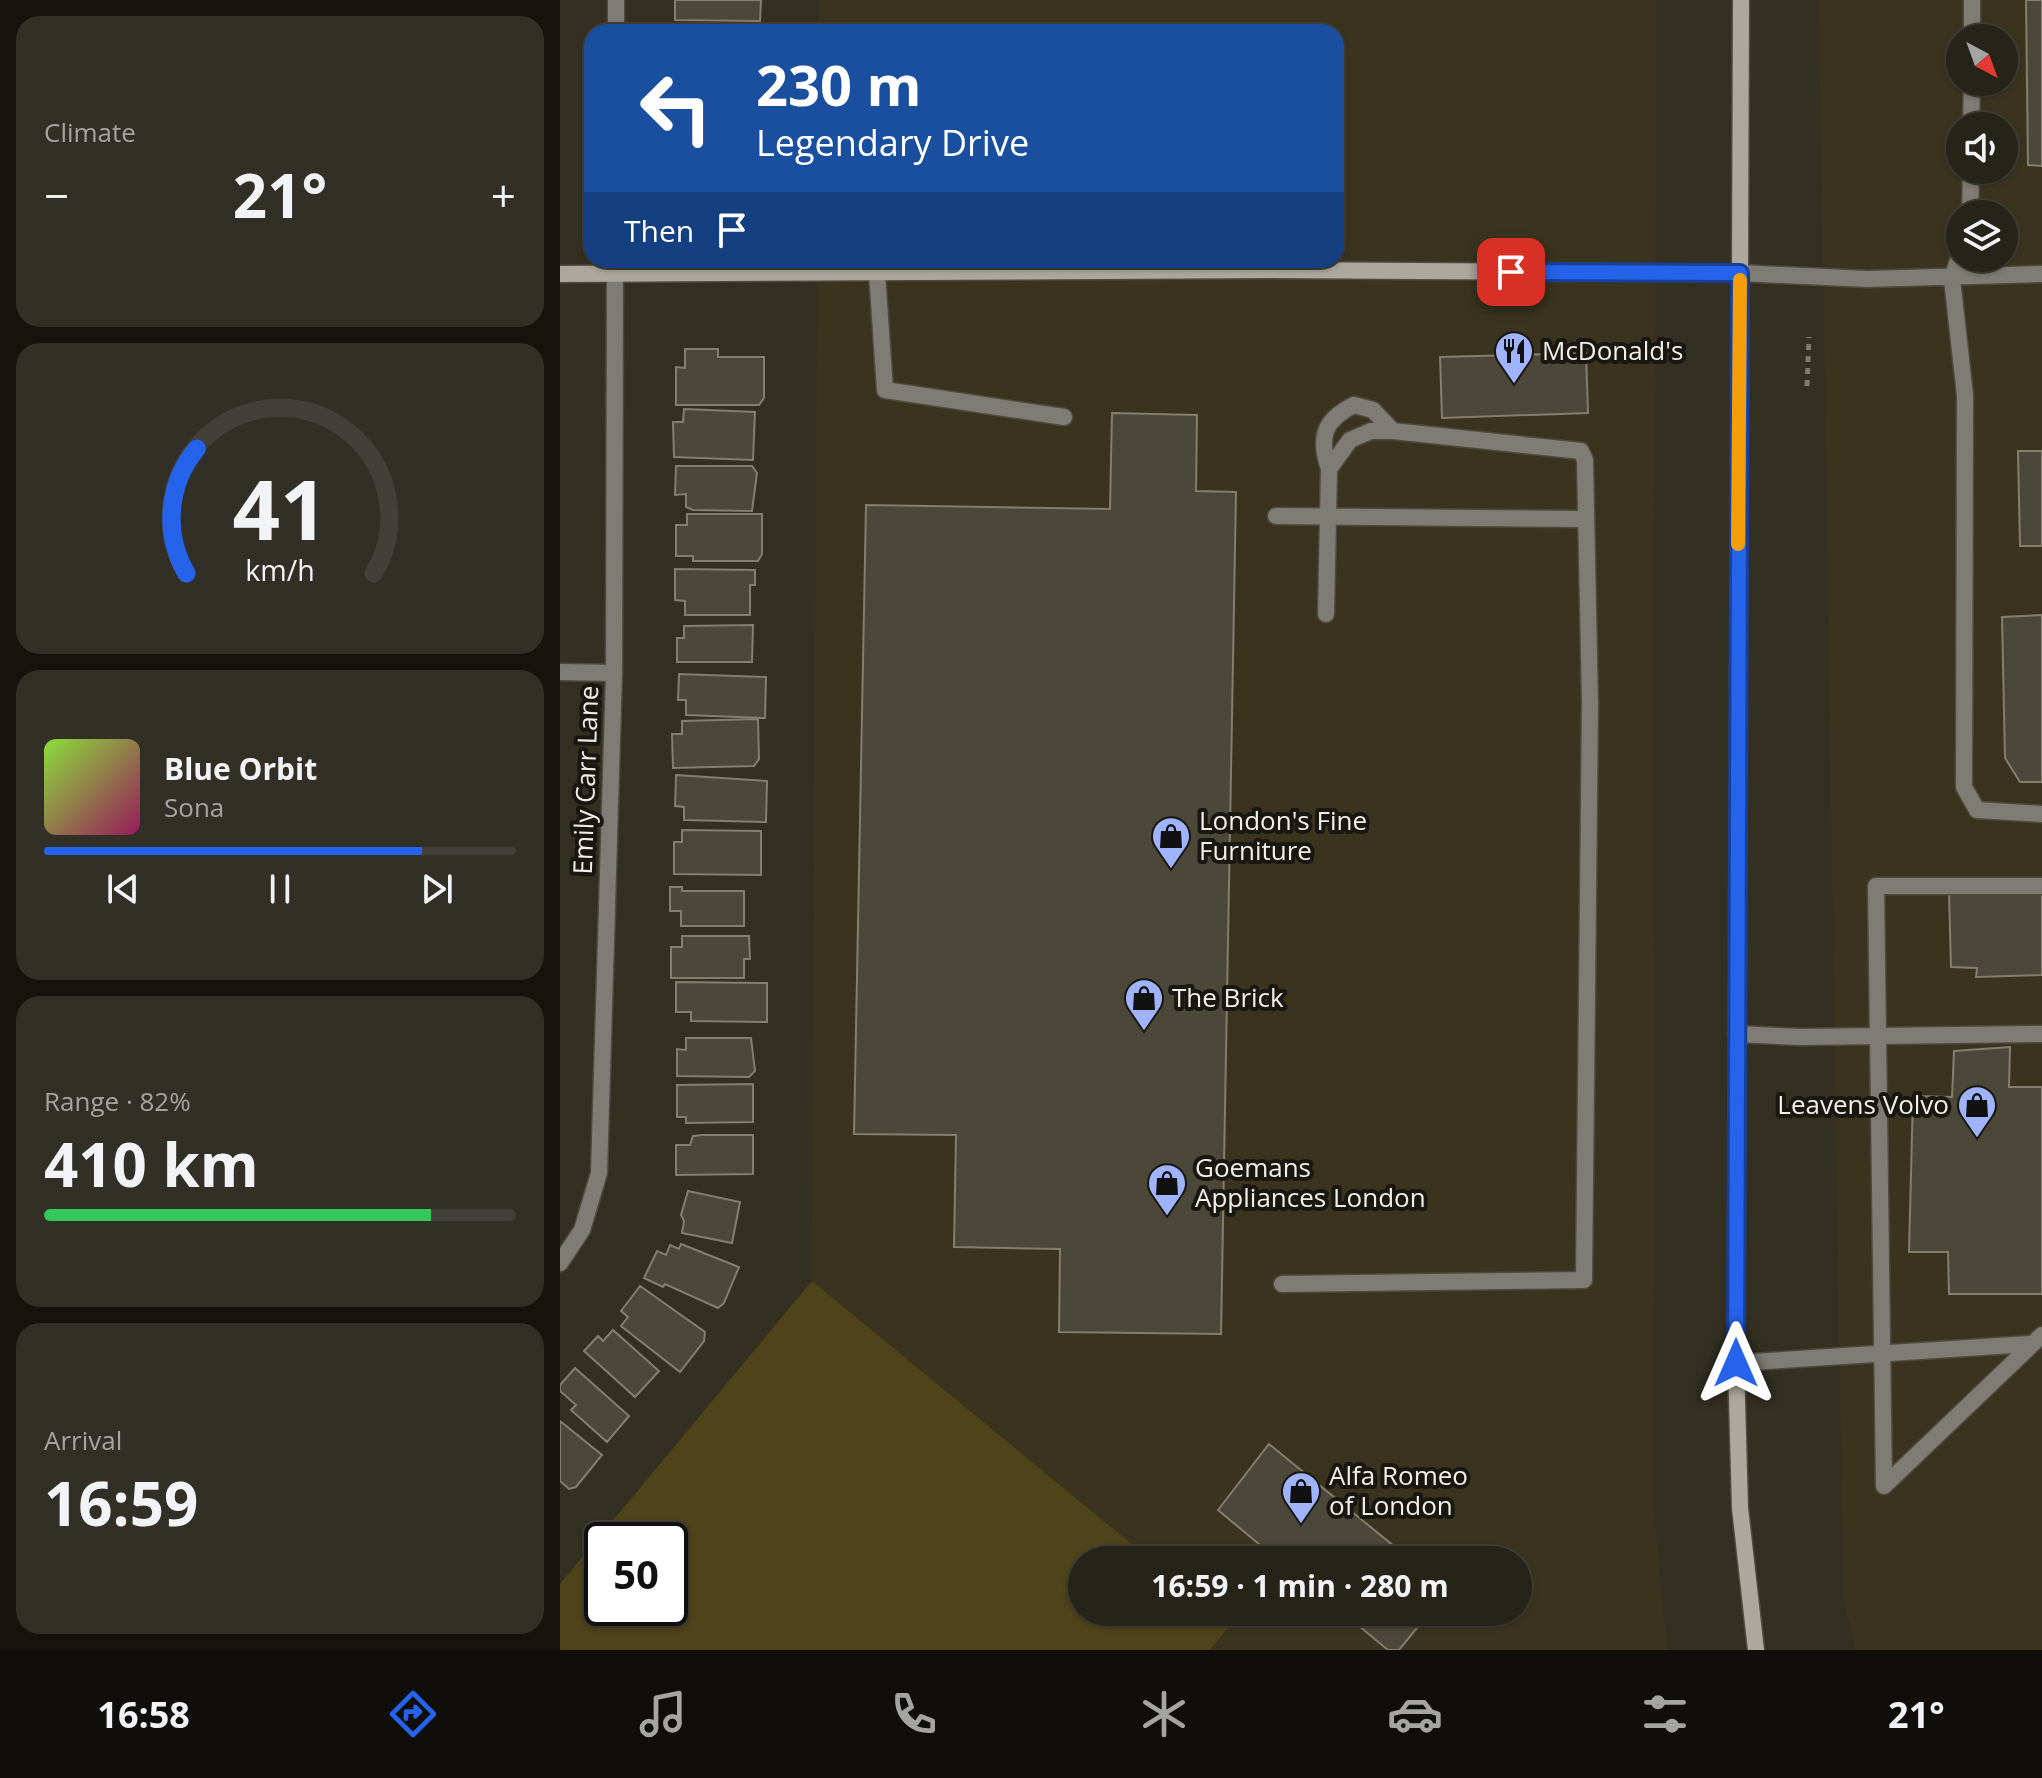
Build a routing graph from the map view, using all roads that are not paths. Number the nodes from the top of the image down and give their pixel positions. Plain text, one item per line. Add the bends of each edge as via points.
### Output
1 (616, 0) edge
2 (1741, 0) edge
3 (1972, 0) edge
4 (616, 24) edge
5 (1972, 24) edge
6 (607, 268) edge
7 (615, 268) edge
8 (659, 268) edge
9 (1954, 272) edge
10 (877, 273) junction
11 (1740, 273) junction
12 (560, 274) edge
13 (2042, 274) edge
14 (1952, 279) junction
15 (1064, 417) dead end
16 (1393, 431) junction
17 (1329, 469) junction
18 (1328, 515) junction
19 (1276, 516) dead end
20 (1585, 519) junction
21 (1326, 614) dead end
22 (560, 672) edge
23 (614, 673) junction
24 (2042, 814) edge
25 (2042, 886) edge
26 (1736, 1034) junction
27 (1878, 1034) junction
28 (2042, 1034) edge
29 (560, 1263) edge
30 (1282, 1284) dead end
31 (2035, 1340) edge
32 (1882, 1353) junction
33 (1736, 1363) junction
34 (1756, 1650) edge

1 - 4 street
2 - 11 main road
3 - 5 street
6 - 12 main road
7 - 23 street, Emily Carr Lane
8 - 10 main road
9 - 14 street
10 - 11 main road
10 - 15 street via 885,390
11 - 14 street
11 - 26 main road
13 - 14 street
14 - 24 street via 1965,395 1964,787 1977,810
16 - 17 street via 1371,431 1350,440
16 - 17 street via 1373,410 1354,405 1337,414 1323,432
16 - 20 street via 1581,451
17 - 18 street
18 - 19 street
18 - 20 street
18 - 21 street
20 - 30 street via 1590,720 1584,1280
22 - 23 street, Emily Carr Lane
23 - 29 street, Emily Carr Lane via 599,1173 582,1230
25 - 27 street via 1876,886
26 - 27 street
26 - 33 main road
27 - 28 street
27 - 32 street
31 - 32 street
31 - 32 street via 1884,1486
32 - 33 street
33 - 34 main road via 1740,1508

